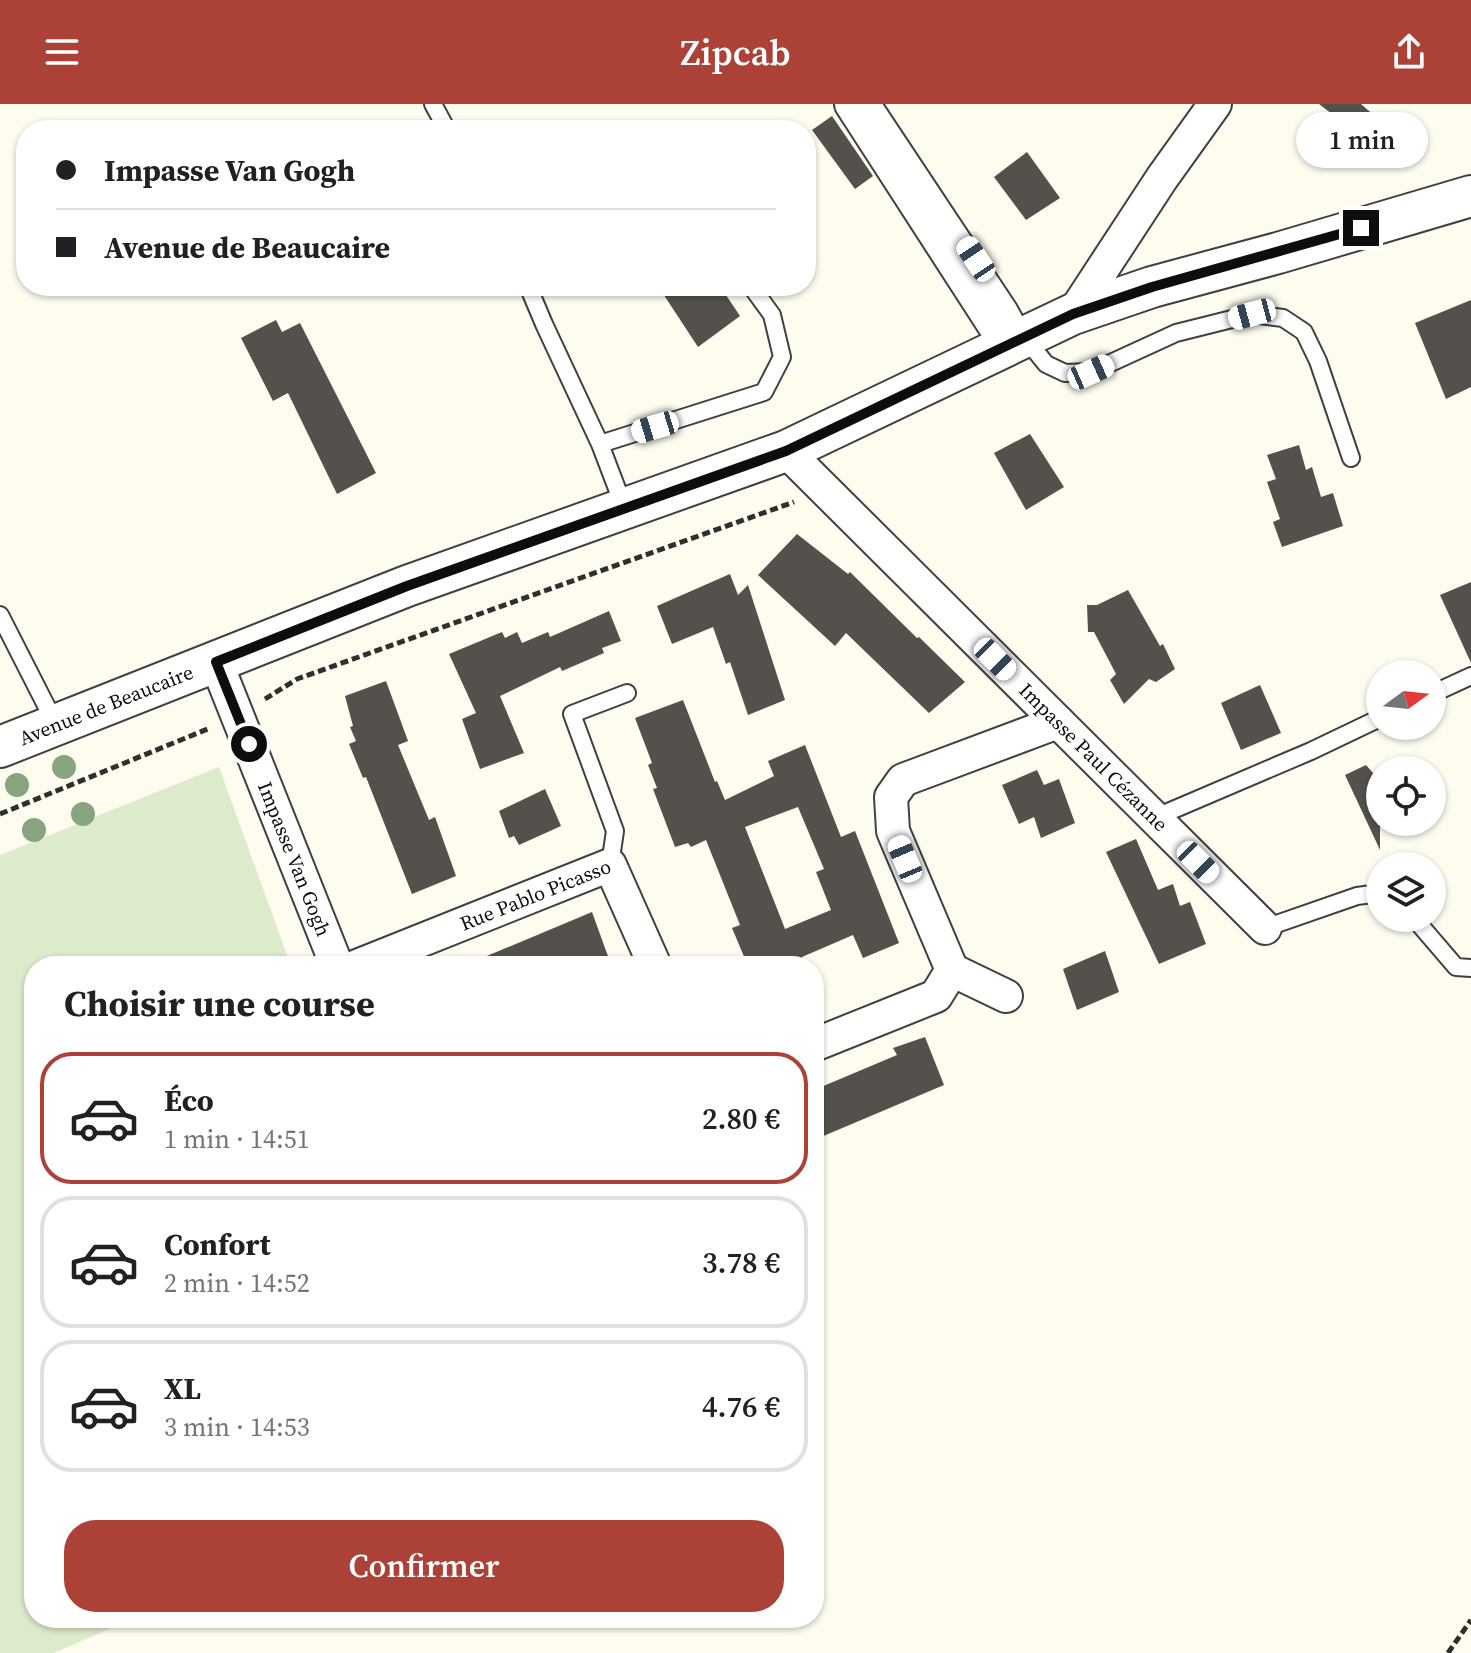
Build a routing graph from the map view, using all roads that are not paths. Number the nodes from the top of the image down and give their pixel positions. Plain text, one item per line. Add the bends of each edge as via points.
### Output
1 (851, 104) edge
2 (873, 104) edge
3 (1215, 104) edge
4 (1471, 196) edge
5 (533, 296) edge
6 (758, 296) edge
7 (1073, 314) junction
8 (1016, 342) junction
9 (600, 444) junction
10 (786, 451) junction
11 (1351, 458) dead end
12 (625, 509) junction
13 (0, 615) edge
14 (216, 662) junction
15 (1471, 676) edge
16 (1446, 688) edge
17 (627, 693) dead end
18 (1058, 722) junction
19 (56, 725) junction
20 (1366, 725) edge
21 (0, 747) edge
22 (1154, 818) junction
23 (610, 865) junction
24 (1366, 895) edge
25 (1265, 928) joint
26 (1426, 932) edge
27 (333, 956) edge
28 (382, 956) edge
29 (651, 956) edge
30 (1471, 968) edge
31 (952, 970) junction
32 (1006, 996) dead end
33 (824, 1041) edge

1 - 8 street
2 - 8 lane via 1009,309
3 - 7 street
4 - 7 street, Avenue de Beaucaire
5 - 9 lane
6 - 9 lane via 772,315 782,357 764,392
7 - 8 street, Avenue de Beaucaire
8 - 10 street, Avenue de Beaucaire
8 - 11 lane via 1065,373 1091,372 1176,333 1252,314 1283,318 1304,332
9 - 12 lane
10 - 12 street, Avenue de Beaucaire
10 - 18 street, Impasse Paul Cézanne
12 - 14 street, Avenue de Beaucaire via 407,586
13 - 19 lane
14 - 19 street, Avenue de Beaucaire
14 - 27 street, Impasse Van Gogh
15 - 16 lane
17 - 23 lane via 572,714 615,831
18 - 22 street, Impasse Paul Cézanne
18 - 31 street via 903,780 891,797 893,831
19 - 21 street, Avenue de Beaucaire
20 - 22 lane
22 - 25 street, Impasse Paul Cézanne
23 - 28 street, Rue Pablo Picasso
23 - 29 street, Rue Pablo Picasso
24 - 25 lane
26 - 30 lane via 1456,967
31 - 32 street
31 - 33 street via 936,996

